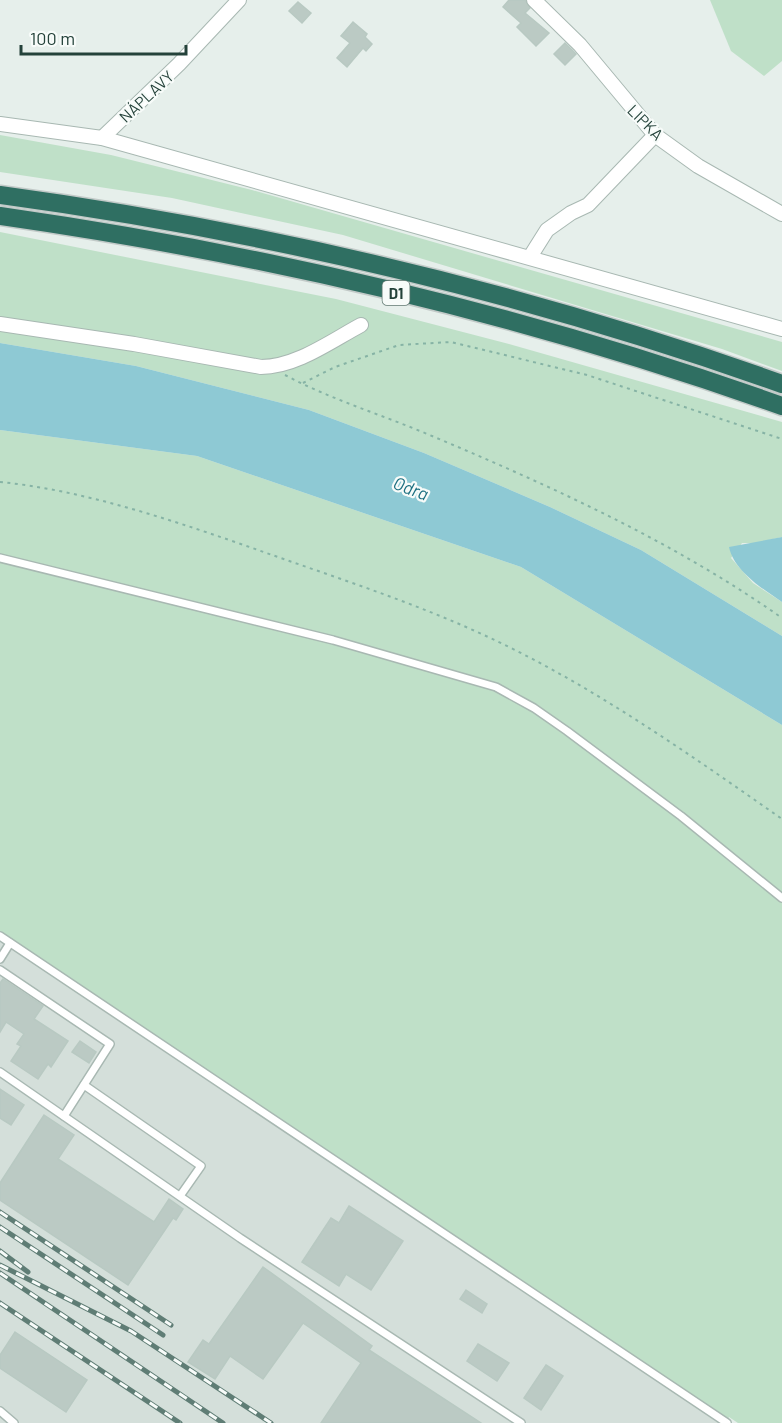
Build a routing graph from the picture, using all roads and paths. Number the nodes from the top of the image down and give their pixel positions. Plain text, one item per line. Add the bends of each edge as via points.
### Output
1 (239, 0) edge
2 (534, 0) edge
3 (0, 124) edge
4 (655, 135) junction
5 (102, 138) junction
6 (0, 195) edge
7 (782, 214) edge
8 (0, 216) edge
9 (530, 257) junction
10 (0, 324) edge
11 (361, 325) dead end
12 (782, 329) edge
13 (270, 367) junction
14 (302, 384) junction
15 (782, 384) edge
16 (782, 406) edge
17 (782, 439) edge
18 (0, 482) edge
19 (0, 558) edge
20 (782, 618) edge
21 (782, 819) edge
22 (782, 898) edge
23 (0, 936) edge
24 (10, 943) junction
25 (0, 959) edge
26 (0, 970) edge
27 (0, 1072) edge
28 (84, 1085) junction
29 (64, 1116) junction
30 (180, 1196) junction
31 (0, 1411) edge
32 (14, 1423) edge
33 (521, 1423) edge
34 (727, 1423) edge

1 - 5 street, NÁPLAVY
2 - 4 street, LIPKA via 580,45
3 - 5 street
4 - 7 street, LIPKA via 698,166
4 - 9 street via 588,205 547,230
5 - 9 street
6 - 15 highway, D1 via 173,223 322,253 562,315
8 - 16 highway, D1 via 315,273 485,314
9 - 12 street
10 - 13 street
11 - 13 street via 307,355
13 - 14 path
14 - 17 path via 335,367 399,345 451,342 587,375
14 - 20 path via 482,457 616,519 738,587
18 - 21 path via 94,500 202,530 383,594 487,636 593,694
19 - 22 lane via 333,640 496,687 567,731
23 - 24 lane
24 - 25 lane
24 - 34 lane
26 - 28 lane via 110,1044
27 - 29 lane
28 - 29 lane
28 - 30 lane via 201,1166
29 - 30 lane
30 - 33 lane
31 - 32 lane

